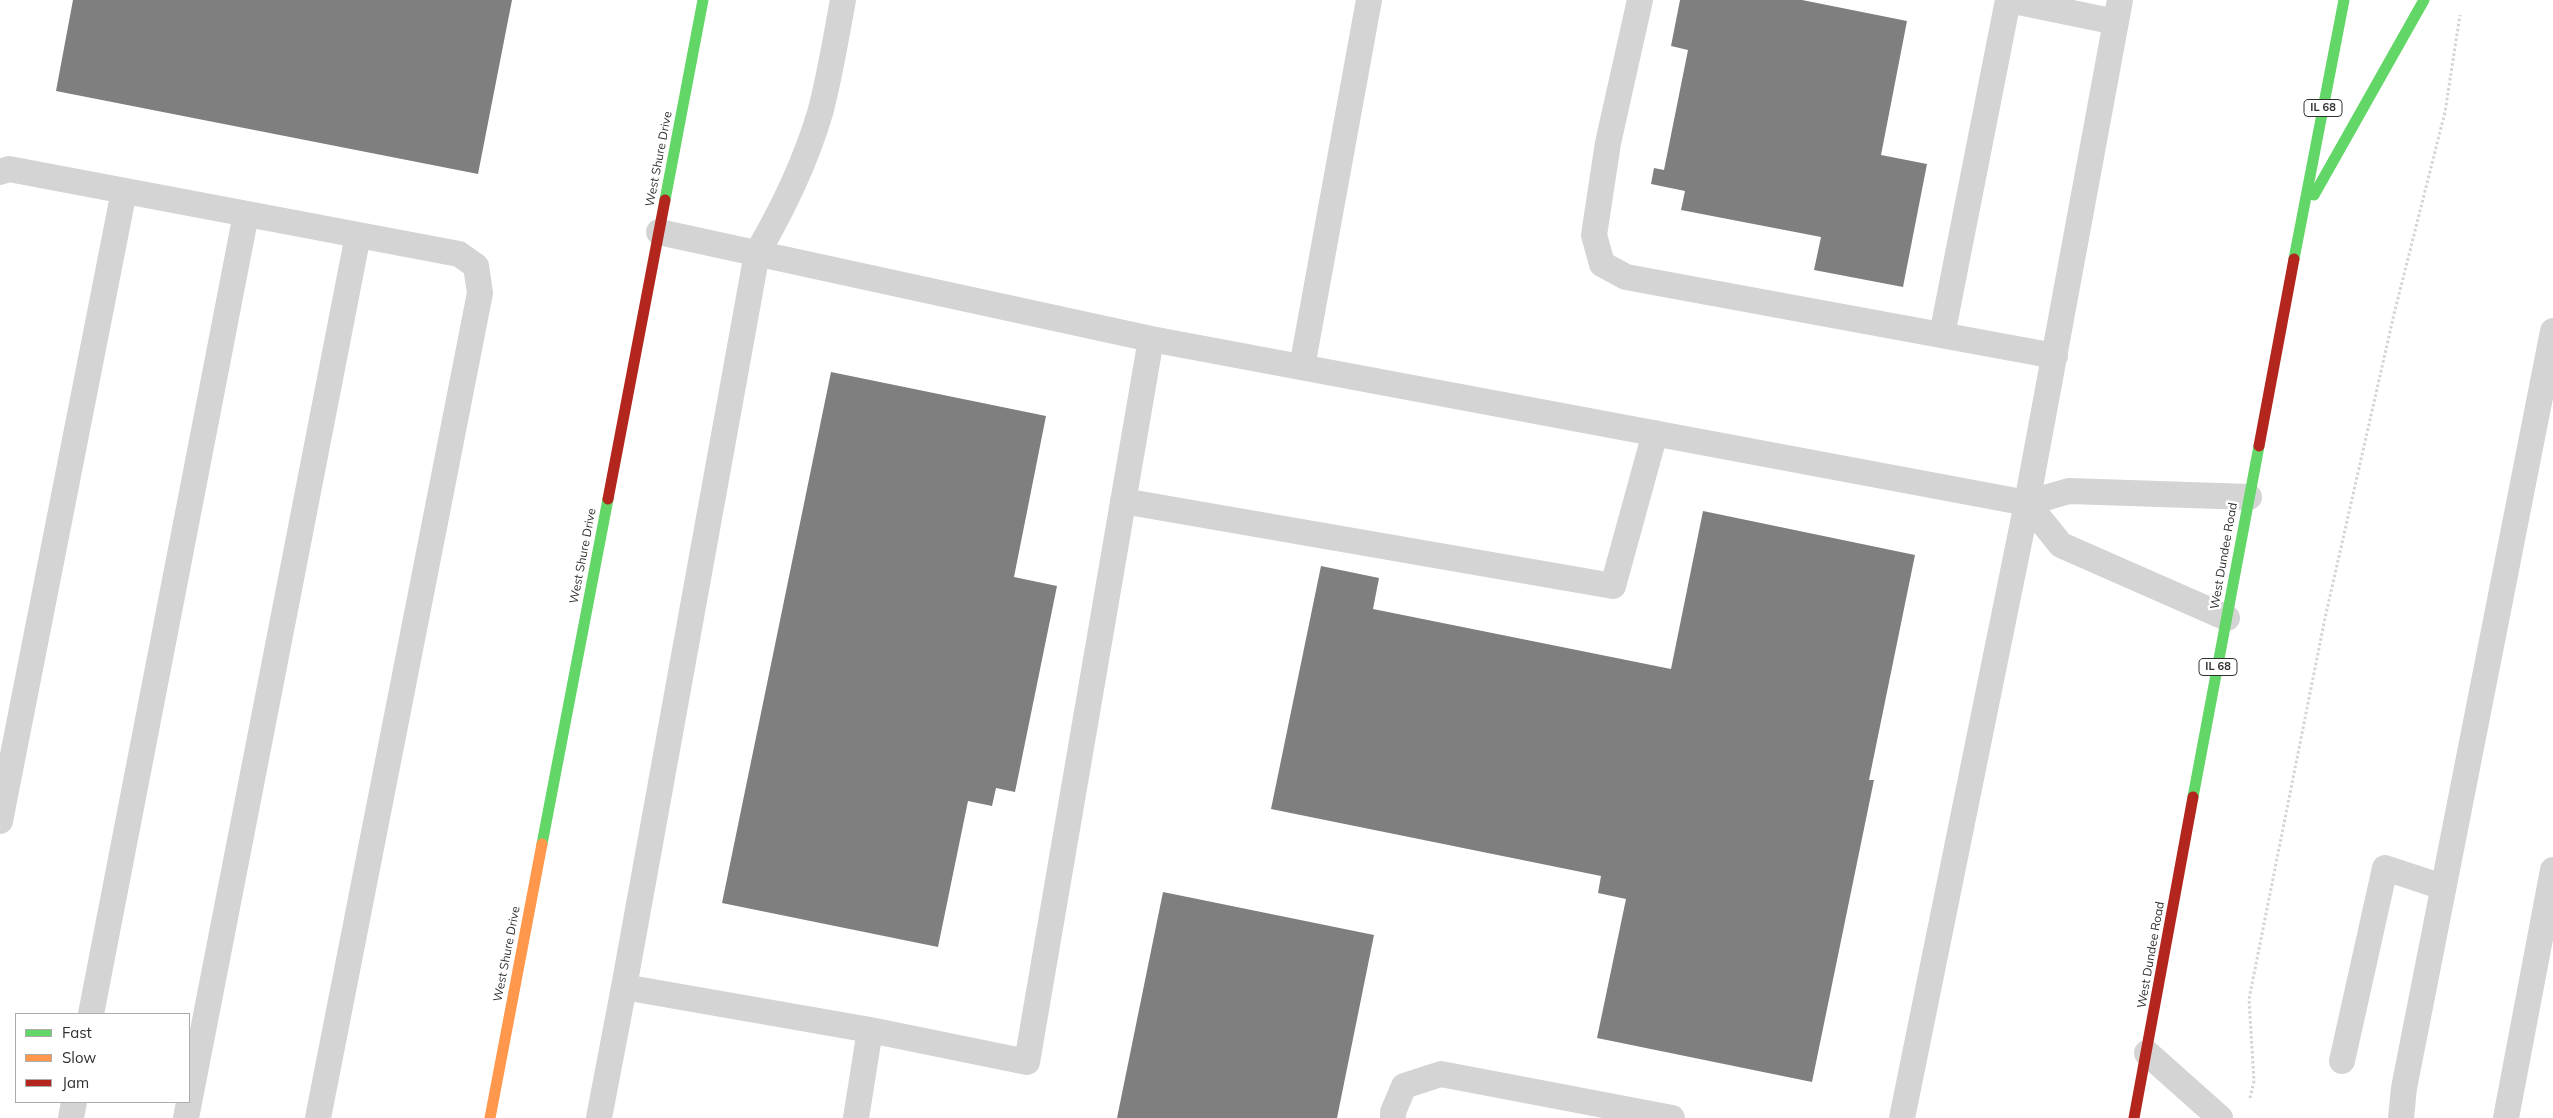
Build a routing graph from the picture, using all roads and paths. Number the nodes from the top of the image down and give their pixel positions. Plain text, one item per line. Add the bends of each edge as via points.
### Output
1 (703, 0) edge
2 (844, 0) edge
3 (1369, 0) edge
4 (1640, 0) edge
5 (2008, 0) edge
6 (2344, 0) edge
7 (2424, 0) edge
8 (2118, 11) edge
9 (2461, 12) dead end
10 (0, 172) edge
11 (124, 191) junction
12 (246, 214) junction
13 (2302, 216) junction
14 (659, 232) junction
15 (358, 235) junction
16 (758, 253) junction
17 (2553, 330) edge
18 (1942, 335) junction
19 (1151, 339) junction
20 (2055, 356) junction
21 (1302, 367) junction
22 (1655, 433) junction
23 (2249, 496) junction
24 (1123, 501) junction
25 (2027, 503) junction
26 (2227, 618) junction
27 (0, 822) edge
28 (2553, 870) edge
29 (2443, 887) junction
30 (624, 987) junction
31 (91, 1013) edge
32 (870, 1030) junction
33 (2147, 1052) junction
34 (2342, 1061) dead end
35 (190, 1097) edge
36 (2250, 1100) dead end
37 (74, 1103) edge
38 (189, 1103) edge
39 (71, 1118) edge
40 (186, 1118) edge
41 (318, 1118) edge
42 (490, 1118) edge
43 (599, 1118) edge
44 (856, 1118) edge
45 (1393, 1118) edge
46 (1672, 1118) edge
47 (1902, 1118) edge
48 (2134, 1118) edge
49 (2220, 1118) edge
50 (2401, 1118) edge
51 (2506, 1118) edge

1 - 14 main road, West Shure Drive
2 - 16 lane via 814,129 786,205
3 - 21 lane
4 - 18 lane via 1608,144 1594,236 1602,264 1626,277
5 - 8 lane
5 - 18 lane
6 - 13 main road, West Dundee Road / IL 68
7 - 13 main road
8 - 20 lane
9 - 36 path via 2445,112 2394,314 2325,618 2249,999 2254,1081
10 - 11 lane via 9,169
11 - 12 lane
11 - 27 lane
12 - 15 lane
12 - 31 lane
13 - 23 main road, West Dundee Road / IL 68
14 - 16 lane
14 - 42 main road, West Shure Drive
15 - 35 lane
15 - 41 lane via 459,254 476,266 480,292
16 - 19 lane
16 - 30 lane
17 - 29 lane
18 - 20 lane
19 - 21 lane
19 - 24 lane
20 - 25 lane
21 - 22 lane
22 - 24 lane via 1613,586
22 - 25 lane
23 - 25 lane via 2069,491
23 - 26 main road, West Dundee Road / IL 68
24 - 32 lane via 1027,1062
25 - 26 lane via 2061,546
25 - 47 lane
26 - 33 main road, West Dundee Road / IL 68
28 - 51 lane
29 - 34 lane via 2385,868
29 - 50 lane
30 - 32 lane
30 - 43 lane
32 - 44 lane
33 - 48 main road, West Dundee Road / IL 68
33 - 49 lane
37 - 39 lane
38 - 40 lane
45 - 46 lane via 1404,1086 1441,1074

